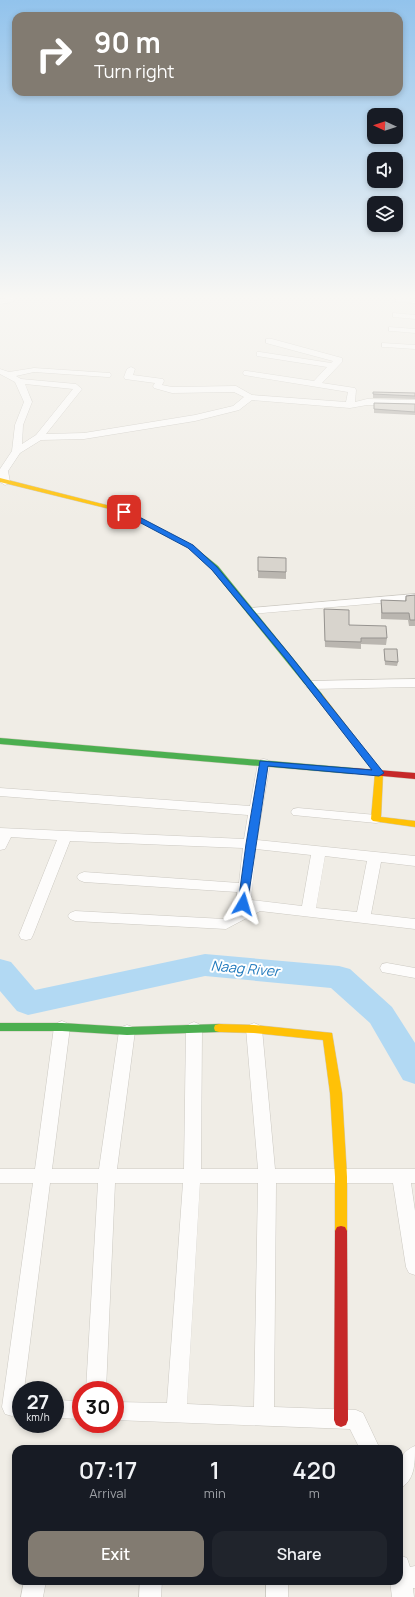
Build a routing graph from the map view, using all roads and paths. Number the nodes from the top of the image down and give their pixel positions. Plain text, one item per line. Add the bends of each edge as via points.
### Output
1 (1, 372) edge
2 (26, 372) edge
3 (56, 372) edge
4 (130, 372) edge
5 (328, 372) edge
6 (247, 373) dead end
7 (9, 375) junction
8 (107, 375) dead end
9 (19, 381) junction
10 (316, 384) junction
11 (250, 396) junction
12 (415, 403) edge
13 (350, 405) junction
14 (39, 437) junction
15 (17, 451) junction
16 (2, 481) edge
17 (415, 597) edge
18 (250, 611) junction
19 (415, 683) edge
20 (310, 685) junction
21 (0, 741) edge
22 (264, 763) junction
23 (379, 773) junction
24 (415, 776) edge
25 (0, 792) edge
26 (256, 811) junction
27 (298, 812) dead end
28 (376, 819) junction
29 (415, 824) edge
30 (3, 832) edge
31 (65, 836) junction
32 (250, 844) junction
33 (0, 846) edge
34 (319, 850) junction
35 (375, 856) junction
36 (415, 861) edge
37 (84, 877) dead end
38 (245, 888) junction
39 (257, 906) junction
40 (308, 912) junction
41 (75, 916) dead end
42 (363, 919) junction
43 (415, 924) edge
44 (26, 935) dead end
45 (387, 968) dead end
46 (415, 973) edge
47 (0, 1027) edge
48 (62, 1027) junction
49 (194, 1028) junction
50 (254, 1029) junction
51 (127, 1031) junction
52 (0, 1176) edge
53 (43, 1176) junction
54 (107, 1176) junction
55 (408, 1176) edge
56 (192, 1177) junction
57 (267, 1177) junction
58 (341, 1177) junction
59 (415, 1267) edge
60 (96, 1381) edge
61 (11, 1407) edge
62 (124, 1411) edge
63 (176, 1414) junction
64 (264, 1417) junction
65 (341, 1420) junction
66 (368, 1445) edge
67 (415, 1456) edge
68 (403, 1473) edge
69 (34, 1585) edge
70 (151, 1585) edge
71 (277, 1585) edge
72 (32, 1597) edge
73 (150, 1597) edge
74 (277, 1597) edge

1 - 7 street
2 - 7 street
3 - 8 street
4 - 11 street via 128,377 160,380 157,386 172,390 236,389
5 - 10 street
6 - 10 street
7 - 9 street
9 - 14 street via 78,389
9 - 15 street via 28,402 19,425
10 - 13 street via 352,390
11 - 13 street
11 - 14 street via 236,408 195,418 84,436
12 - 13 street via 367,402
14 - 15 street
15 - 16 street via 3,471
16 - 18 street via 124,512 178,539 215,568
17 - 18 street
18 - 20 street
19 - 20 street
20 - 23 street
21 - 22 street
22 - 23 street
22 - 26 street
23 - 24 street
23 - 28 street
25 - 26 street
26 - 32 street
27 - 28 street
28 - 29 street
30 - 31 street
30 - 33 street
31 - 32 street
31 - 44 street
32 - 34 street
32 - 38 street
34 - 35 street
34 - 40 street
35 - 36 street
35 - 42 street
37 - 38 street
38 - 39 street via 243,904
39 - 40 street
39 - 41 street via 226,924
40 - 42 street
42 - 43 street
45 - 46 street
47 - 48 street
48 - 51 street
48 - 53 street
49 - 50 street
49 - 51 street
49 - 56 street
50 - 57 street
50 - 58 street via 328,1036 336,1093
51 - 54 street
52 - 53 street
53 - 54 street
53 - 61 street
54 - 56 street
54 - 60 street
55 - 58 street
55 - 59 street
56 - 57 street
56 - 63 street
57 - 58 street
57 - 64 street
58 - 65 street
62 - 63 street
63 - 64 street
64 - 65 street
65 - 66 street via 356,1420
67 - 68 street
69 - 72 street
70 - 73 street
71 - 74 street

